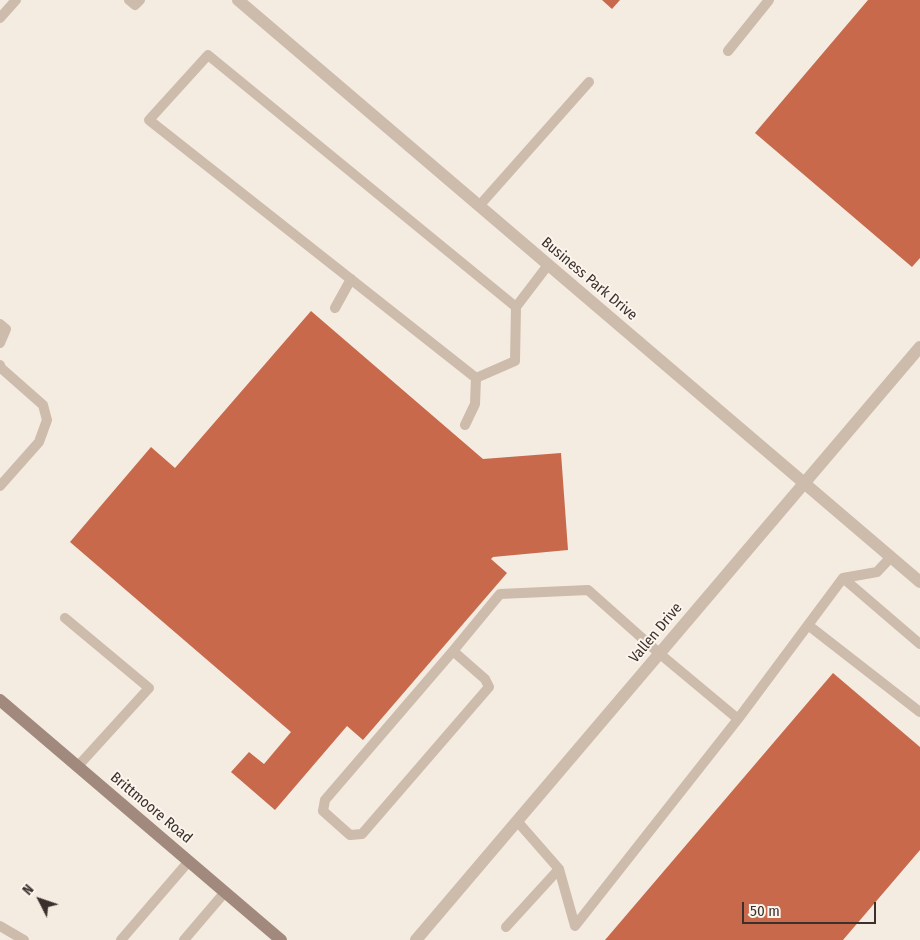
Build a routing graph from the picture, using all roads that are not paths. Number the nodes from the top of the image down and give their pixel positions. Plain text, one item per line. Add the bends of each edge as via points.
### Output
1 (16, 0) edge
2 (129, 0) edge
3 (140, 0) edge
4 (238, 0) edge
5 (769, 0) edge
6 (0, 18) edge
7 (728, 51) dead end
8 (589, 82) dead end
9 (479, 206) junction
10 (548, 265) junction
11 (351, 279) junction
12 (516, 306) junction
13 (335, 308) dead end
14 (0, 324) edge
15 (0, 343) edge
16 (920, 347) edge
17 (0, 365) edge
18 (476, 378) junction
19 (466, 425) dead end
20 (804, 483) junction
21 (0, 486) edge
22 (891, 557) junction
23 (843, 578) junction
24 (920, 582) edge
25 (65, 618) dead end
26 (808, 625) junction
27 (920, 644) edge
28 (453, 651) junction
29 (660, 654) junction
30 (0, 700) edge
31 (920, 712) edge
32 (738, 719) junction
33 (78, 766) junction
34 (517, 821) junction
35 (189, 861) junction
36 (558, 869) junction
37 (225, 892) junction
38 (0, 926) edge
39 (506, 927) dead end
40 (24, 940) edge
41 (121, 940) edge
42 (184, 940) edge
43 (281, 940) edge
44 (416, 940) edge

1 - 6 lane
2 - 3 lane via 135,5
4 - 9 street, Business Park Drive
5 - 7 lane
8 - 9 lane
9 - 10 street, Business Park Drive
10 - 12 lane
10 - 20 street, Business Park Drive
11 - 12 lane via 149,120 208,55
11 - 13 lane
11 - 18 lane
12 - 18 lane via 515,361
14 - 15 lane via 6,329
16 - 20 street, Vallen Drive
17 - 21 lane via 43,405 46,420 39,442
18 - 19 lane via 475,404
20 - 22 street, Business Park Drive
20 - 29 street, Vallen Drive
22 - 23 lane via 877,572
22 - 24 street, Business Park Drive
23 - 26 lane
23 - 27 lane
25 - 33 lane via 148,688
26 - 31 lane
26 - 32 lane
28 - 28 lane via 325,800 324,811 350,835 362,834 489,687 485,679
28 - 29 lane via 500,594 588,590
29 - 32 lane
29 - 34 street, Vallen Drive
30 - 33 main road, Brittmoore Road
32 - 36 lane via 575,926
33 - 35 main road, Brittmoore Road
34 - 36 lane
34 - 44 street, Vallen Drive
35 - 37 main road, Brittmoore Road
35 - 41 lane
36 - 39 lane
37 - 42 lane
37 - 43 main road, Brittmoore Road
38 - 40 lane

